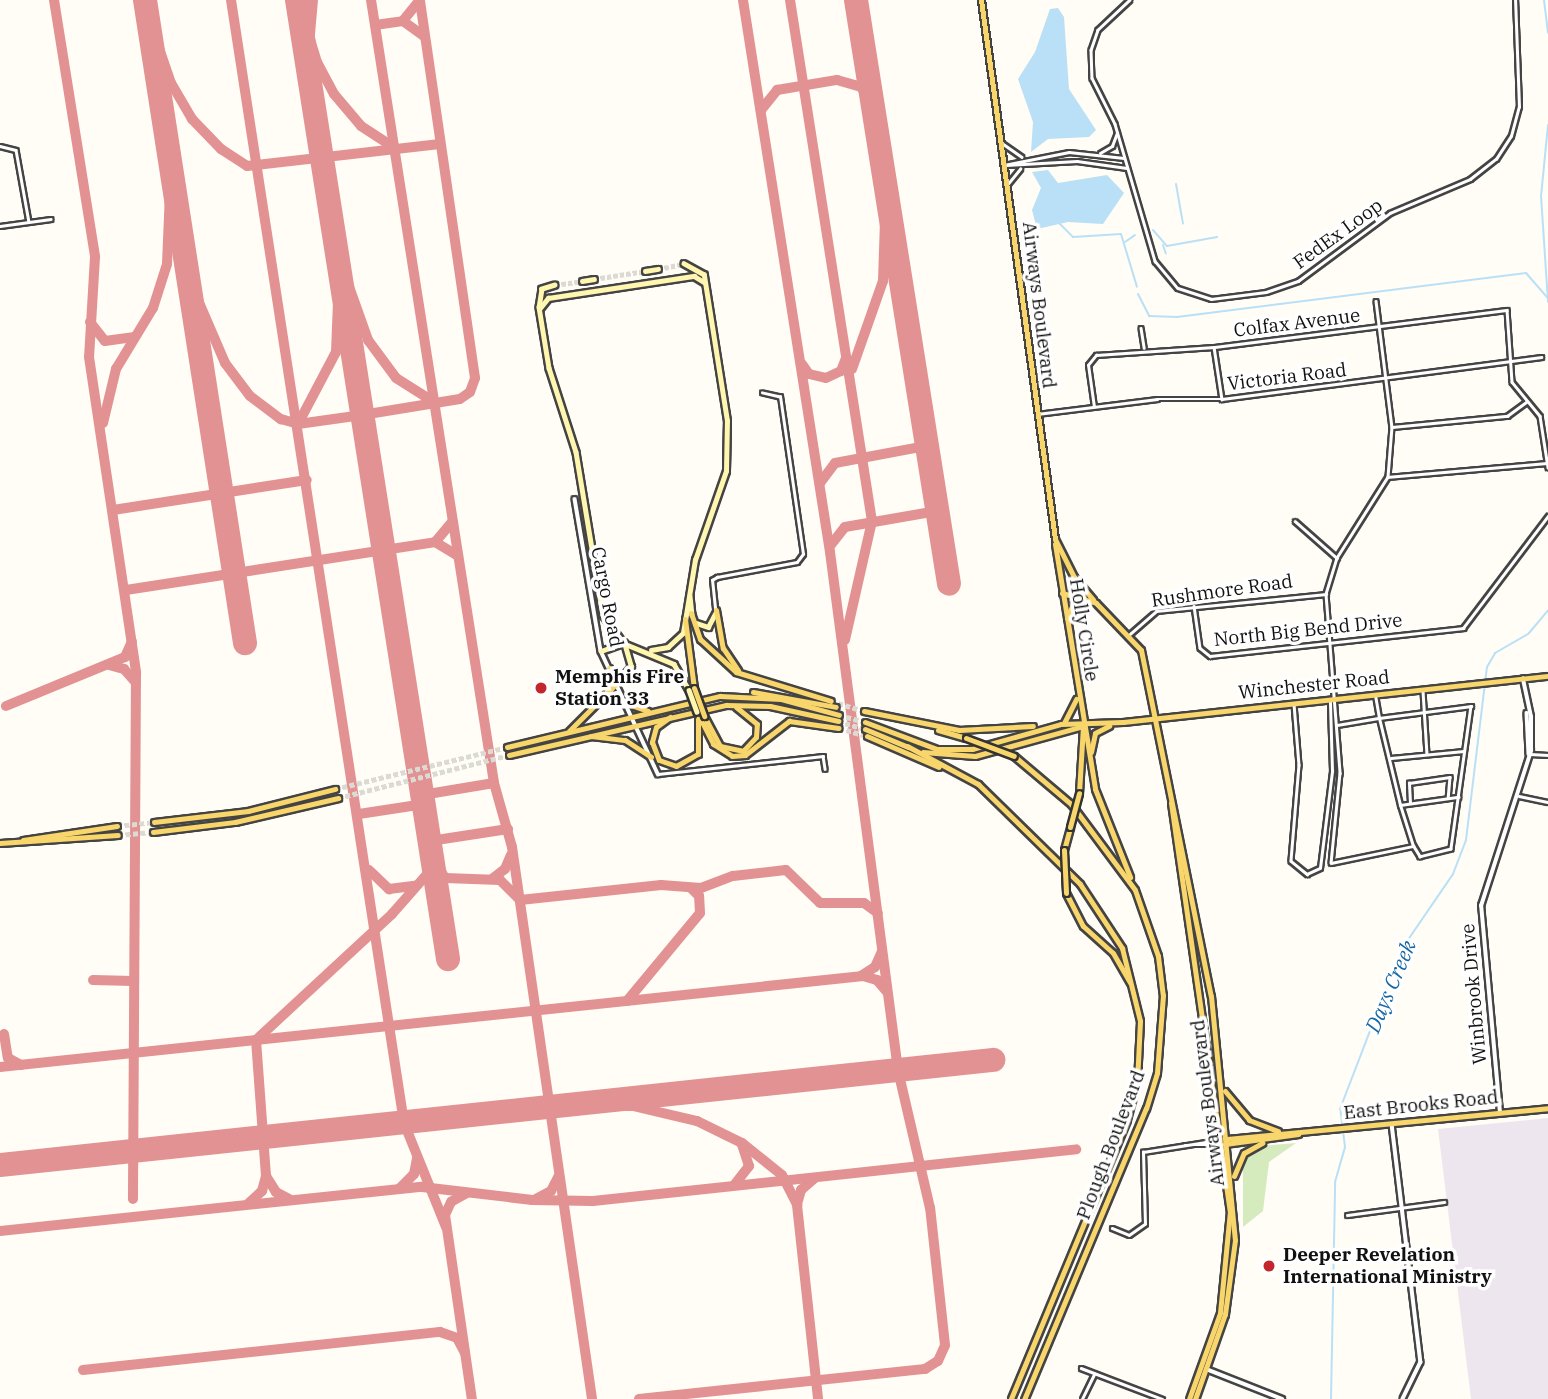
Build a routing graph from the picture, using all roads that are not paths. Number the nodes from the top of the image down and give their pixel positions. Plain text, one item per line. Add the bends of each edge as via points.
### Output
1 (981, 0) edge
2 (1130, 0) edge
3 (1515, 0) edge
4 (1117, 133) junction
5 (1001, 142) junction
6 (0, 146) edge
7 (1060, 153) junction
8 (1100, 154) junction
9 (1025, 158) junction
10 (1124, 158) junction
11 (1061, 162) junction
12 (1004, 165) junction
13 (1023, 167) junction
14 (1127, 168) junction
15 (1007, 185) junction
16 (51, 219) dead end
17 (29, 222) junction
18 (0, 226) edge
19 (684, 264) dead end
20 (658, 268) tunnel mouth
21 (645, 271) tunnel mouth
22 (594, 279) tunnel mouth
23 (582, 281) tunnel mouth
24 (555, 285) dead end
25 (706, 286) junction
26 (1376, 300) dead end
27 (540, 310) junction
28 (1378, 327) junction
29 (1141, 328) dead end
30 (1214, 347) junction
31 (1144, 348) junction
32 (1541, 357) dead end
33 (1511, 361) junction
34 (1384, 379) junction
35 (762, 393) dead end
36 (1222, 398) junction
37 (1526, 402) junction
38 (1094, 407) junction
39 (1037, 414) junction
40 (1392, 427) junction
41 (1548, 465) edge
42 (1388, 477) junction
43 (575, 499) dead end
44 (1548, 516) edge
45 (1295, 521) dead end
46 (1055, 540) junction
47 (1337, 558) junction
48 (1074, 577) junction
49 (689, 588) junction
50 (1062, 593) junction
51 (1326, 594) junction
52 (1085, 598) junction
53 (1096, 603) junction
54 (1194, 607) junction
55 (716, 610) junction
56 (691, 613) junction
57 (685, 619) junction
58 (1066, 620) junction
59 (1130, 634) junction
60 (623, 643) junction
61 (1329, 644) junction
62 (646, 650) junction
63 (601, 651) junction
64 (609, 668) junction
65 (1548, 676) edge
66 (745, 677) junction
67 (1523, 679) junction
68 (616, 684) junction
69 (1077, 688) junction
70 (1423, 688) junction
71 (692, 689) junction
72 (606, 694) junction
73 (1375, 694) junction
74 (720, 696) junction
75 (1333, 698) junction
76 (1294, 703) junction
77 (625, 704) junction
78 (726, 705) junction
79 (864, 711) tunnel mouth
80 (654, 712) junction
81 (696, 712) junction
82 (1424, 712) junction
83 (678, 713) junction
84 (1155, 718) junction
85 (1379, 718) junction
86 (633, 721) junction
87 (839, 721) junction
88 (865, 722) tunnel mouth
89 (911, 723) junction
90 (1116, 723) junction
91 (1061, 724) junction
92 (1337, 725) junction
93 (1046, 726) junction
94 (1083, 726) junction
95 (565, 733) junction
96 (578, 737) junction
97 (907, 746) junction
98 (507, 747) tunnel mouth
99 (1464, 751) junction
100 (1427, 754) junction
101 (1529, 754) junction
102 (509, 755) tunnel mouth
103 (1548, 755) edge
104 (651, 757) junction
105 (1389, 759) junction
106 (825, 769) dead end
107 (1092, 772) junction
108 (658, 774) joint
109 (965, 777) junction
110 (335, 789) tunnel mouth
111 (1519, 796) junction
112 (1458, 797) junction
113 (338, 798) tunnel mouth
114 (1448, 798) junction
115 (1548, 802) edge
116 (1171, 803) junction
117 (1410, 803) junction
118 (1399, 804) junction
119 (154, 822) tunnel mouth
120 (117, 826) tunnel mouth
121 (153, 832) tunnel mouth
122 (118, 835) tunnel mouth
123 (19, 841) junction
124 (0, 843) edge
125 (1413, 846) junction
126 (1135, 890) junction
127 (1135, 991) junction
128 (1222, 1086) junction
129 (1548, 1108) edge
130 (1500, 1113) junction
131 (1392, 1124) junction
132 (1288, 1133) junction
133 (1298, 1134) junction
134 (1268, 1141) junction
135 (1225, 1142) junction
136 (1233, 1179) junction
137 (1233, 1201) junction
138 (1444, 1202) dead end
139 (1401, 1207) junction
140 (1347, 1215) dead end
141 (1112, 1228) dead end
142 (1081, 1368) dead end
143 (1204, 1368) junction
144 (1094, 1374) junction
145 (1265, 1393) junction
146 (1011, 1399) edge
147 (1024, 1399) edge
148 (1082, 1399) edge
149 (1162, 1399) edge
150 (1189, 1399) edge
151 (1195, 1399) edge
152 (1262, 1399) edge
153 (1282, 1399) edge
154 (1404, 1399) edge

1 - 5 main road, Airways Boulevard
2 - 4 street, FedEx Loop via 1105,18 1090,56 1092,78
3 - 14 street, FedEx Loop via 1519,107 1501,153 1470,179 1390,213 1290,284 1219,299 1178,288 1153,257
4 - 8 street via 1112,146
4 - 10 street, FedEx Loop
5 - 9 street
5 - 12 main road, Airways Boulevard
6 - 17 street via 16,150
7 - 8 street
7 - 9 street
7 - 11 street
8 - 10 street
9 - 12 street
10 - 14 street, FedEx Loop
11 - 13 street
11 - 14 street
12 - 13 street
12 - 15 main road, Airways Boulevard
13 - 15 street
15 - 39 main road, Airways Boulevard
16 - 17 street
17 - 18 street
19 - 25 main road via 699,268
20 - 21 main road
22 - 23 main road
24 - 27 main road via 540,293
25 - 27 main road via 694,276 548,298
25 - 49 main road via 727,421 726,471
26 - 28 street
27 - 60 main road via 548,359 576,452 603,615
28 - 30 street, Colfax Avenue
28 - 33 street, Colfax Avenue via 1507,310
28 - 34 street
29 - 31 street
30 - 31 street, Colfax Avenue
30 - 36 street
31 - 38 street, Colfax Avenue via 1091,358
32 - 33 street, Victoria Road
33 - 34 street, Victoria Road
33 - 37 street via 1512,382
34 - 36 street, Victoria Road
34 - 40 street
35 - 55 street via 775,392 782,404 803,554 797,562 712,580
36 - 38 street, Victoria Road
37 - 40 street via 1507,415
37 - 41 street via 1542,423
38 - 39 street, Victoria Road
39 - 46 main road, Airways Boulevard
40 - 42 street
41 - 42 street
42 - 47 street
43 - 63 street, Cargo Road
44 - 61 street, North Big Bend Drive via 1463,628
45 - 47 street
46 - 48 main road, Airways Boulevard
46 - 50 main road, Holly Circle
47 - 51 street
48 - 52 main road
48 - 53 main road, Airways Boulevard
49 - 56 main road
49 - 57 main road
50 - 52 main road, Airways Boulevard
50 - 58 main road, Holly Circle
51 - 54 street, Rushmore Road
51 - 61 street
52 - 53 main road, Airways Boulevard
53 - 58 main road via 1073,604
53 - 59 main road, Airways Boulevard
54 - 59 street, Rushmore Road via 1144,616
54 - 61 street, North Big Bend Drive via 1200,648 1207,655
55 - 56 main road via 708,627 699,626
55 - 66 main road via 723,648
56 - 66 main road via 708,650
57 - 62 main road via 676,643
57 - 71 main road
58 - 69 main road, Holly Circle
59 - 84 main road, Airways Boulevard via 1145,663
60 - 62 main road
60 - 63 main road
60 - 68 main road via 631,667
61 - 75 street
62 - 71 main road via 674,664
63 - 64 street, Cargo Road
64 - 68 street, Cargo Road
64 - 72 main road
65 - 67 main road, Winchester Road
66 - 74 main road via 833,704 765,692
67 - 70 main road, Winchester Road
67 - 101 street, Winbrook Drive via 1532,723
68 - 72 main road
68 - 77 street, Cargo Road
69 - 91 main road via 1072,716
69 - 94 main road, Holly Circle
70 - 73 main road, Winchester Road
70 - 82 street
71 - 78 main road, bridge via 724,749 748,748 756,737 754,718
71 - 81 main road, bridge
72 - 95 main road
73 - 75 main road, Winchester Road
73 - 85 street
74 - 80 main road
74 - 87 main road via 781,699
75 - 76 main road, Winchester Road
75 - 76 street via 1332,771 1320,867 1307,873 1291,861 1299,765
75 - 92 street
76 - 84 main road, Winchester Road
77 - 80 main road
77 - 86 street, Cargo Road
78 - 83 main road
78 - 87 main road via 770,706
79 - 89 main road
80 - 86 main road
81 - 83 main road via 698,754 676,766 659,760 652,742 656,727
81 - 87 main road via 713,744 732,757 745,755 789,721
82 - 85 street
82 - 99 street via 1471,706
82 - 100 street
83 - 86 main road
84 - 90 main road, Winchester Road
84 - 116 main road, Airways Boulevard
85 - 92 street
85 - 105 street
86 - 95 main road
86 - 96 main road
86 - 104 street, Cargo Road
88 - 93 main road, Winchester Road via 921,744 955,750 989,746
89 - 93 main road via 976,731
89 - 126 main road, Plough Boulevard, bridge via 1014,756 1071,804
90 - 94 main road, Winchester Road
90 - 107 main road via 1092,738
91 - 93 main road, Winchester Road
91 - 94 main road, Winchester Road
92 - 125 street via 1340,773 1331,863
94 - 97 main road, Winchester Road via 975,756 938,755
94 - 107 main road
94 - 127 main road, bridge via 1079,793 1065,850 1066,893 1083,926 1113,953
95 - 98 main road
96 - 102 main road
96 - 104 main road via 625,740
97 - 109 main road
97 - 109 main road, Winchester Road via 866,733
99 - 100 street
99 - 112 street
100 - 105 street
101 - 103 street
101 - 111 street, Winbrook Drive
104 - 108 street, Cargo Road
105 - 118 street
106 - 108 street via 823,756
107 - 126 main road
109 - 127 main road, Plough Boulevard via 1005,806 1093,900 1115,933
110 - 119 main road via 248,811
111 - 115 street
111 - 130 street, Winbrook Drive via 1481,906
112 - 114 street
112 - 125 street via 1451,849 1420,857
113 - 121 main road via 235,822
114 - 117 street
114 - 117 street via 1450,777 1409,783
116 - 128 main road, Airways Boulevard via 1211,996
116 - 135 main road, Airways Boulevard
117 - 118 street
118 - 125 street
120 - 123 main road
122 - 123 main road
123 - 124 main road
126 - 147 main road, Plough Boulevard via 1158,956 1163,995 1157,1073
127 - 146 main road, Plough Boulevard via 1140,1048 1134,1095
128 - 132 main road via 1248,1121
128 - 135 main road, Airways Boulevard
129 - 130 main road, East Brooks Road
130 - 131 main road, East Brooks Road
131 - 133 main road, East Brooks Road
131 - 139 street
132 - 133 main road, East Brooks Road
132 - 135 main road, East Brooks Road
133 - 134 main road, East Brooks Road
134 - 135 main road, East Brooks Road
134 - 136 main road via 1244,1153
135 - 136 main road, Airways Boulevard
135 - 137 main road, Airways Boulevard
135 - 141 street, East Brooks Road via 1143,1152 1145,1217 1140,1230 1126,1235
136 - 137 main road, Airways Boulevard
137 - 143 main road, Airways Boulevard via 1232,1276
138 - 139 street
139 - 140 street
139 - 154 street via 1421,1362
142 - 144 street
143 - 145 street
143 - 150 main road, Airways Boulevard
143 - 151 main road, Airways Boulevard
144 - 148 street
144 - 149 street
145 - 152 street
145 - 153 street

